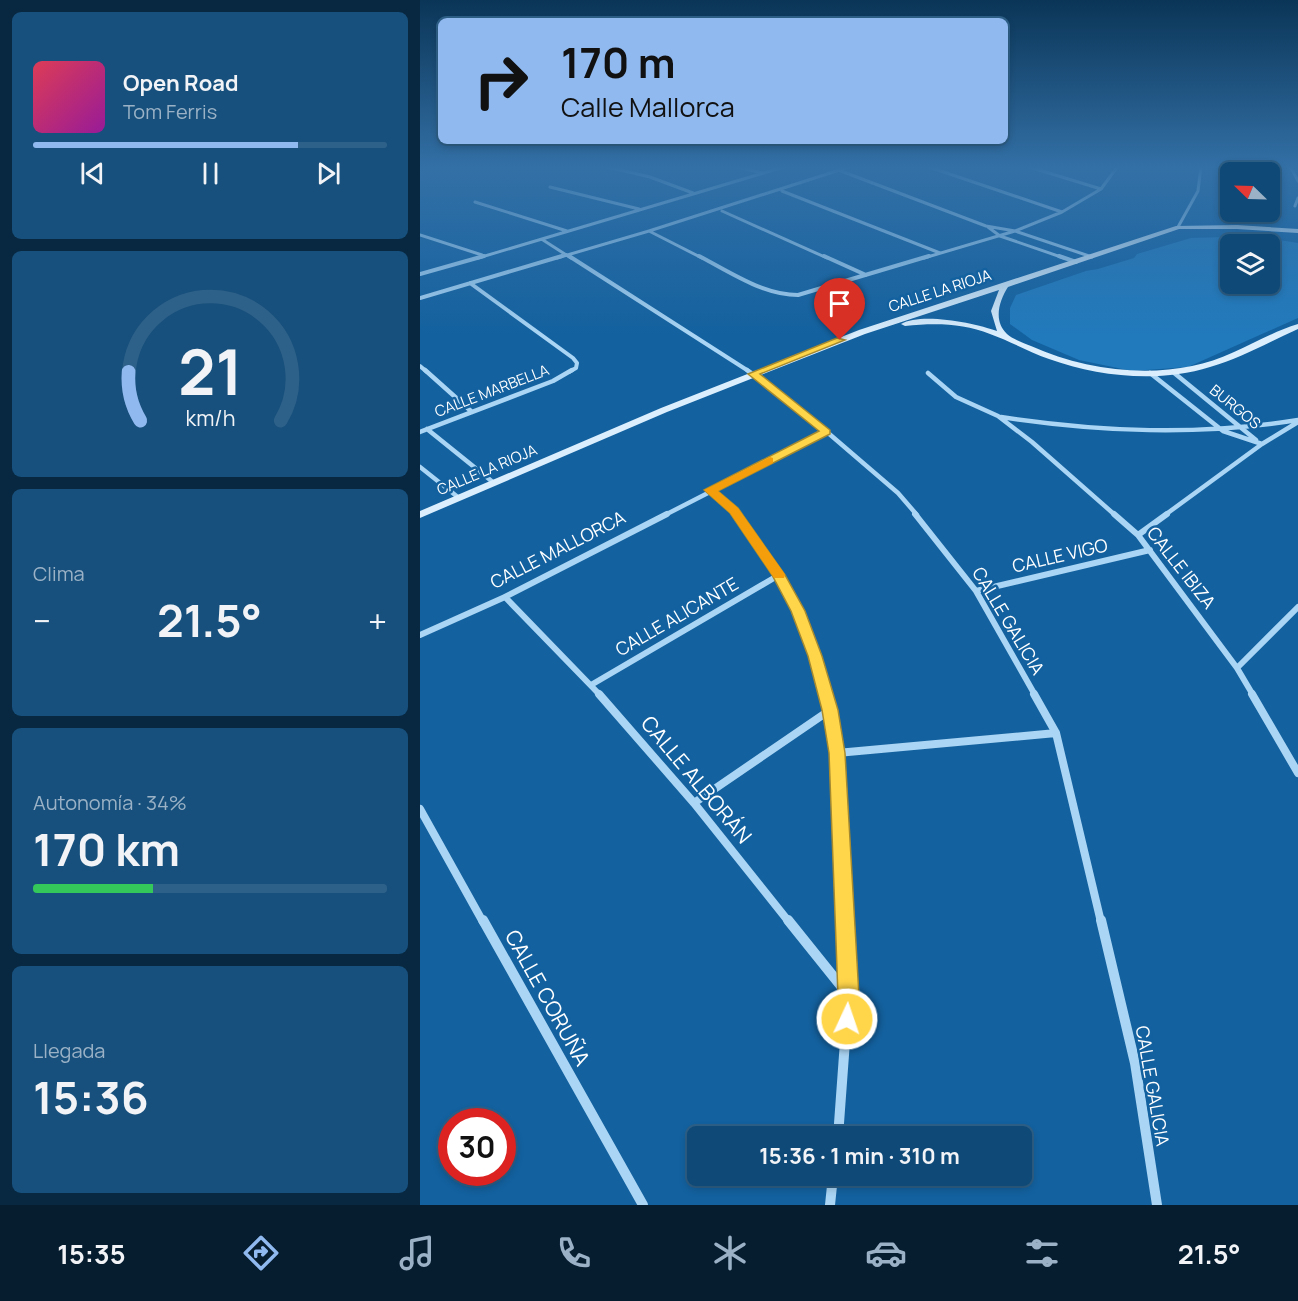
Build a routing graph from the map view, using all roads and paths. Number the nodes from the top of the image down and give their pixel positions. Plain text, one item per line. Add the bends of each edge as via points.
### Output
1 (540, 222) edge
2 (597, 222) edge
3 (680, 222) edge
4 (748, 222) edge
5 (861, 222) edge
6 (977, 222) edge
7 (1037, 222) edge
8 (1181, 222) edge
9 (987, 226) junction
10 (1178, 227) junction
11 (568, 231) junction
12 (650, 231) junction
13 (1015, 231) junction
14 (1298, 231) edge
15 (420, 235) edge
16 (1000, 236) junction
17 (543, 240) junction
18 (940, 253) junction
19 (483, 255) junction
20 (566, 255) junction
21 (1092, 257) junction
22 (1076, 262) junction
23 (420, 274) edge
24 (866, 275) junction
25 (470, 284) junction
26 (1005, 286) junction
27 (420, 298) edge
28 (1298, 326) edge
29 (862, 332) junction
30 (1004, 336) junction
31 (420, 366) edge
32 (1173, 372) junction
33 (928, 373) dead end
34 (1150, 373) junction
35 (753, 374) junction
36 (472, 412) junction
37 (998, 416) junction
38 (1298, 421) edge
39 (426, 429) junction
40 (1242, 429) junction
41 (1223, 431) junction
42 (420, 432) edge
43 (827, 432) junction
44 (1262, 444) junction
45 (420, 467) edge
46 (494, 483) junction
47 (710, 490) junction
48 (459, 498) junction
49 (420, 515) edge
50 (1138, 535) junction
51 (1150, 550) junction
52 (779, 575) junction
53 (976, 591) junction
54 (505, 597) junction
55 (1298, 607) edge
56 (420, 636) edge
57 (1238, 668) junction
58 (591, 686) junction
59 (830, 710) junction
60 (1056, 733) junction
61 (837, 753) junction
62 (1298, 773) edge
63 (694, 803) junction
64 (420, 809) edge
65 (849, 996) junction
66 (839, 1126) edge
67 (832, 1186) edge
68 (643, 1205) edge
69 (830, 1205) edge
70 (1157, 1205) edge

1 - 11 street
2 - 11 street
3 - 12 street
4 - 24 street
5 - 18 street
6 - 9 street
7 - 13 street
8 - 10 street
9 - 13 street
9 - 16 street
10 - 14 street, CALLE LA RIOJA
10 - 21 street, CALLE LA RIOJA
11 - 17 street
12 - 20 street
12 - 24 street via 764,289 786,295 805,294
13 - 16 street
13 - 21 street
15 - 19 street
16 - 18 street
16 - 22 street
17 - 19 street
17 - 20 street, CALLE GALICIA
18 - 24 street
19 - 23 street
20 - 25 street
20 - 35 street, CALLE GALICIA
21 - 22 street, CALLE LA RIOJA
22 - 26 street, CALLE LA RIOJA
25 - 27 street
25 - 36 street, CALLE MARBELLA via 524,320 577,363 571,372 553,381
26 - 29 street, CALLE LA RIOJA
26 - 30 street via 994,311
28 - 32 street via 1194,369
29 - 30 street via 918,322 943,322
29 - 35 street, CALLE LA RIOJA
30 - 34 street via 1078,365
31 - 36 street
32 - 34 street
32 - 40 street, BURGOS
33 - 37 street, CALLE IBIZA via 956,397
34 - 41 street, BURGOS
35 - 43 street, CALLE GALICIA
35 - 46 street, CALLE LA RIOJA
36 - 39 street, CALLE MARBELLA
37 - 41 street, CALLE IBIZA via 1137,432
37 - 50 street, CALLE IBIZA
38 - 40 street, CALLE IBIZA
38 - 44 street
39 - 42 street, CALLE MARBELLA
39 - 46 street
40 - 41 street, CALLE IBIZA
40 - 44 street, BURGOS
41 - 44 street, BURGOS
43 - 47 street, CALLE MALLORCA
43 - 53 street, CALLE GALICIA via 898,493
44 - 50 street
45 - 48 street
46 - 48 street, CALLE LA RIOJA
47 - 52 street via 734,510
47 - 54 street, CALLE MALLORCA
48 - 49 street, CALLE LA RIOJA
50 - 51 street, CALLE IBIZA
51 - 53 street, CALLE VIGO
51 - 57 street, CALLE IBIZA
52 - 58 street, CALLE ALICANTE
52 - 59 street via 811,645
53 - 60 street, CALLE GALICIA
54 - 56 street, CALLE MALLORCA
54 - 58 street, CALLE ALBORÁN
55 - 57 street
57 - 62 street, CALLE IBIZA
58 - 63 street, CALLE ALBORÁN
59 - 61 street
59 - 63 street
60 - 61 street
60 - 70 street, CALLE GALICIA via 1135,1063
61 - 65 street
63 - 65 street, CALLE ALBORÁN
64 - 68 street, CALLE CORUÑA
65 - 66 street
67 - 69 street

